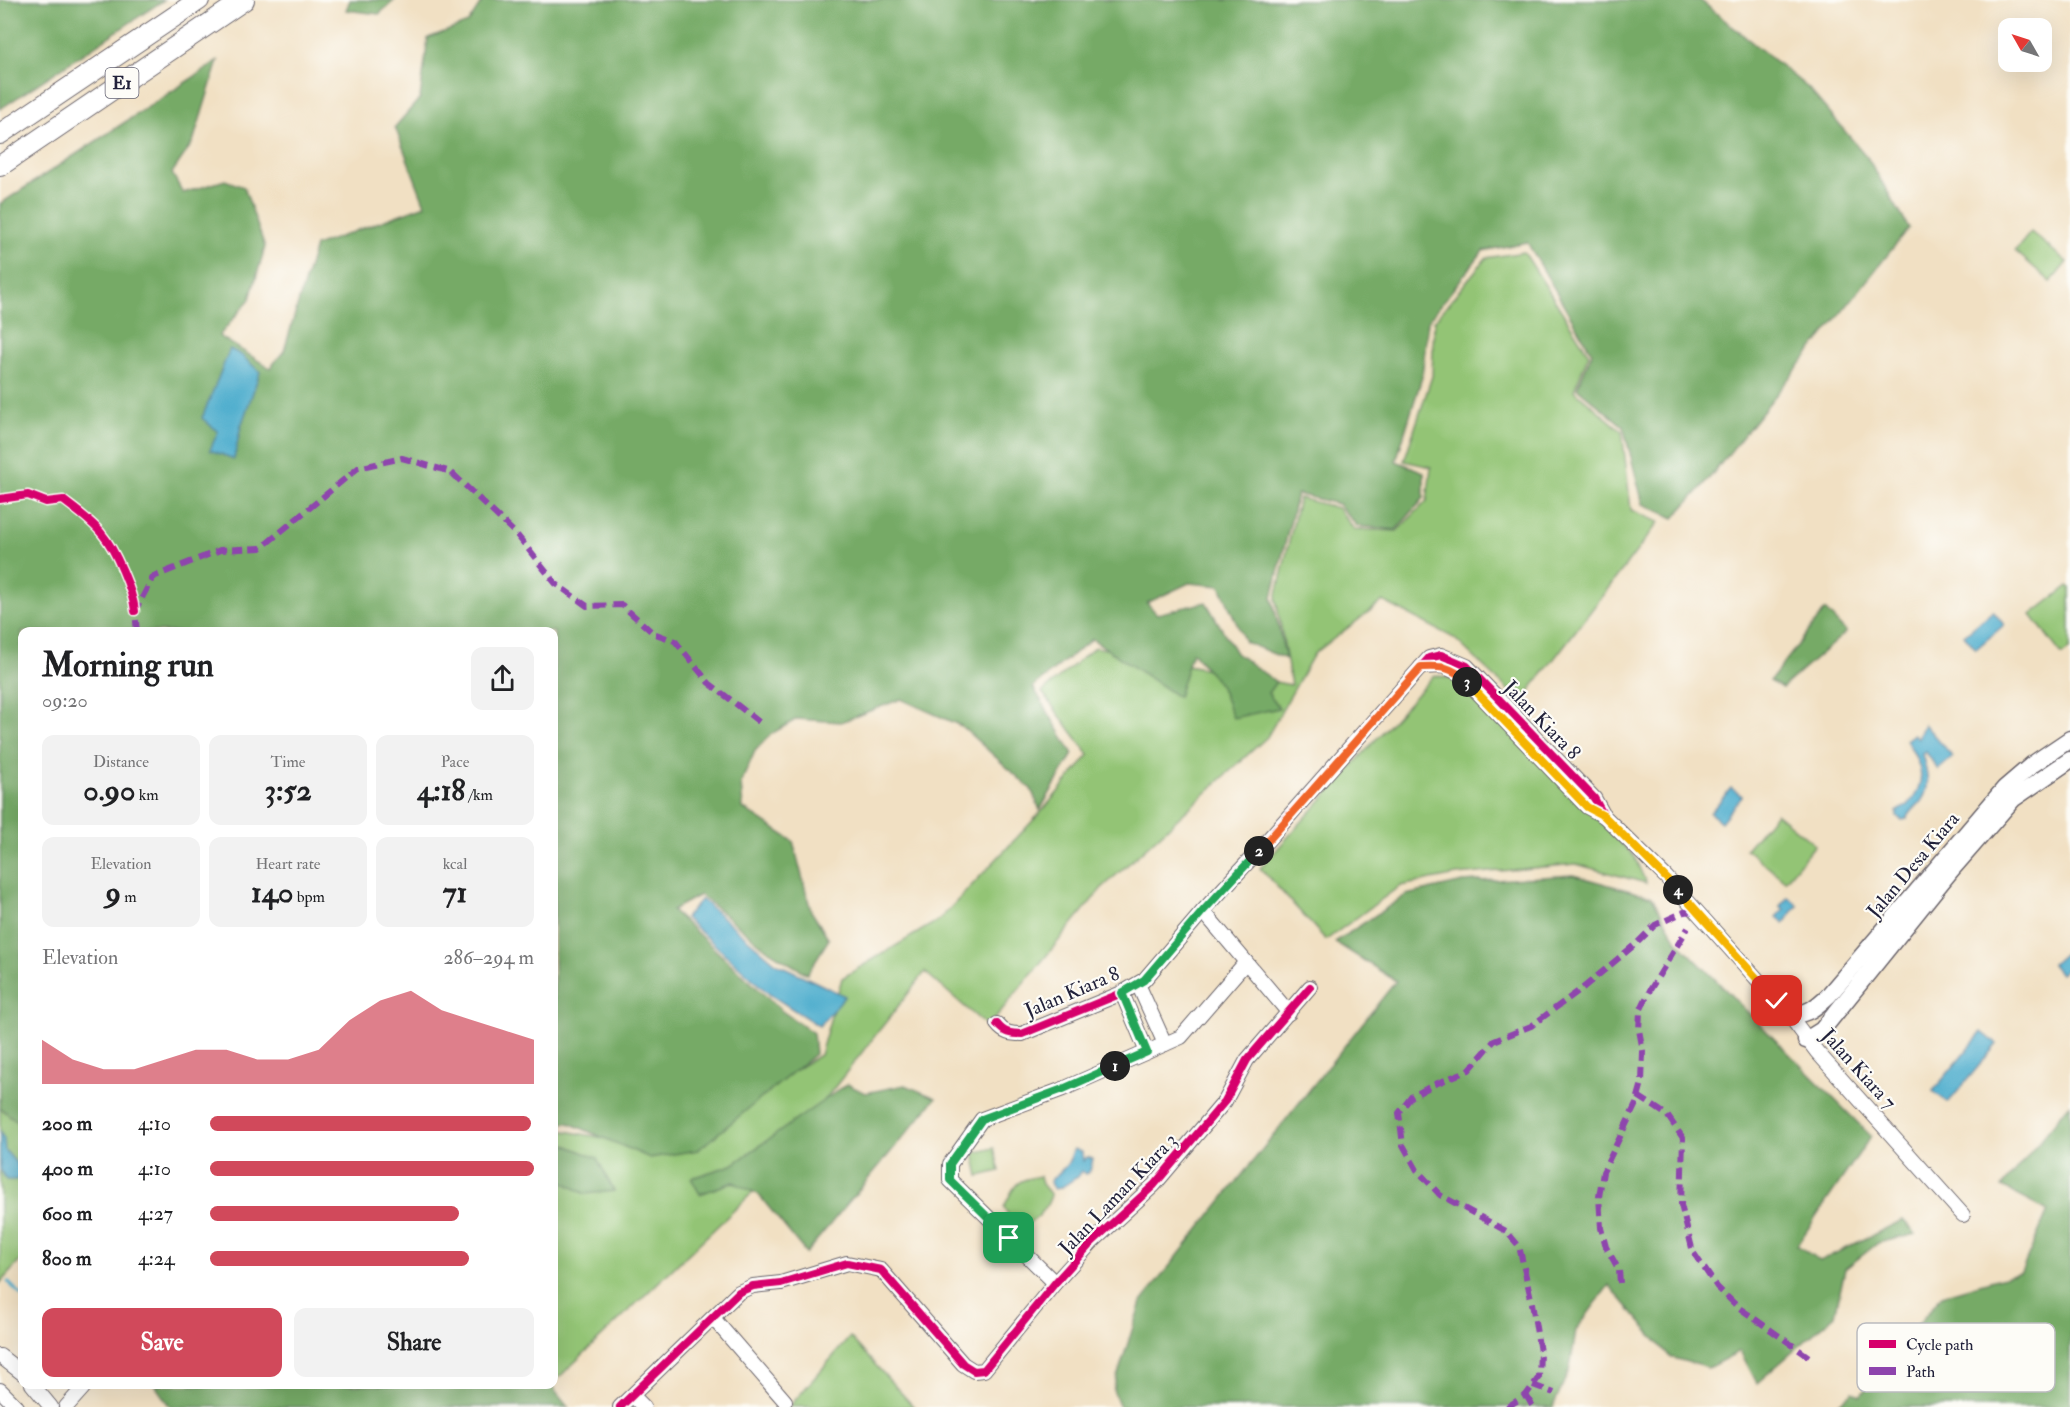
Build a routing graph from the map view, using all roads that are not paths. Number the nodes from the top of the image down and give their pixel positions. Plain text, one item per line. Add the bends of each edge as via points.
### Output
1 (199, 0) edge
2 (244, 0) edge
3 (0, 134) edge
4 (0, 166) edge
5 (2070, 739) edge
6 (2070, 760) edge
7 (1604, 816) joint
8 (1203, 911) junction
9 (1246, 962) junction
10 (1138, 984) junction
11 (1310, 987) dead end
12 (1122, 993) junction
13 (1288, 1013) junction
14 (1790, 1016) junction
15 (997, 1024) dead end
16 (1806, 1040) junction
17 (1165, 1044) junction
18 (1147, 1052) junction
19 (1963, 1215) dead end
20 (1055, 1283) junction
21 (713, 1318) junction
22 (0, 1356) edge
23 (18, 1370) edge
24 (36, 1389) edge
25 (82, 1389) edge
26 (0, 1390) edge
27 (633, 1396) junction
28 (785, 1401) dead end
29 (16, 1407) edge
30 (51, 1407) edge
31 (66, 1407) edge
32 (620, 1407) edge
33 (644, 1407) edge

1 - 3 highway, E1
2 - 4 highway, E1
5 - 14 main road, Jalan Desa Kiara via 2005,788 1828,996 1806,1013
6 - 16 main road, Jalan Desa Kiara via 2013,799 1822,1030
7 - 8 street, Jalan Kiara 8 via 1594,798 1467,666 1441,655 1429,658
7 - 14 street, Jalan Kiara 7 via 1666,876
8 - 9 street
8 - 10 street, Jalan Kiara 8
9 - 13 street
9 - 17 street via 1181,1037
10 - 12 street, Jalan Kiara 8
10 - 17 street
11 - 13 street, Jalan Laman Kiara 3
12 - 15 street, Jalan Kiara 8 via 1022,1034 1002,1031
12 - 18 street
13 - 20 street, Jalan Laman Kiara 3 via 1247,1060 1225,1101 1154,1185 1092,1242
14 - 16 street, Jalan Kiara 7
16 - 19 street, Jalan Kiara 7
17 - 18 street
18 - 20 street via 982,1119 950,1164 950,1180
20 - 21 street, Jalan Laman Kiara 3 via 984,1370 974,1371 963,1364 881,1270 847,1263 781,1283 753,1286 739,1292
21 - 27 street, Jalan Laman Kiara 3
21 - 28 street
22 - 23 street
24 - 30 street
25 - 31 street
26 - 29 street
27 - 32 street, Jalan Laman Kiara 3
27 - 33 street

